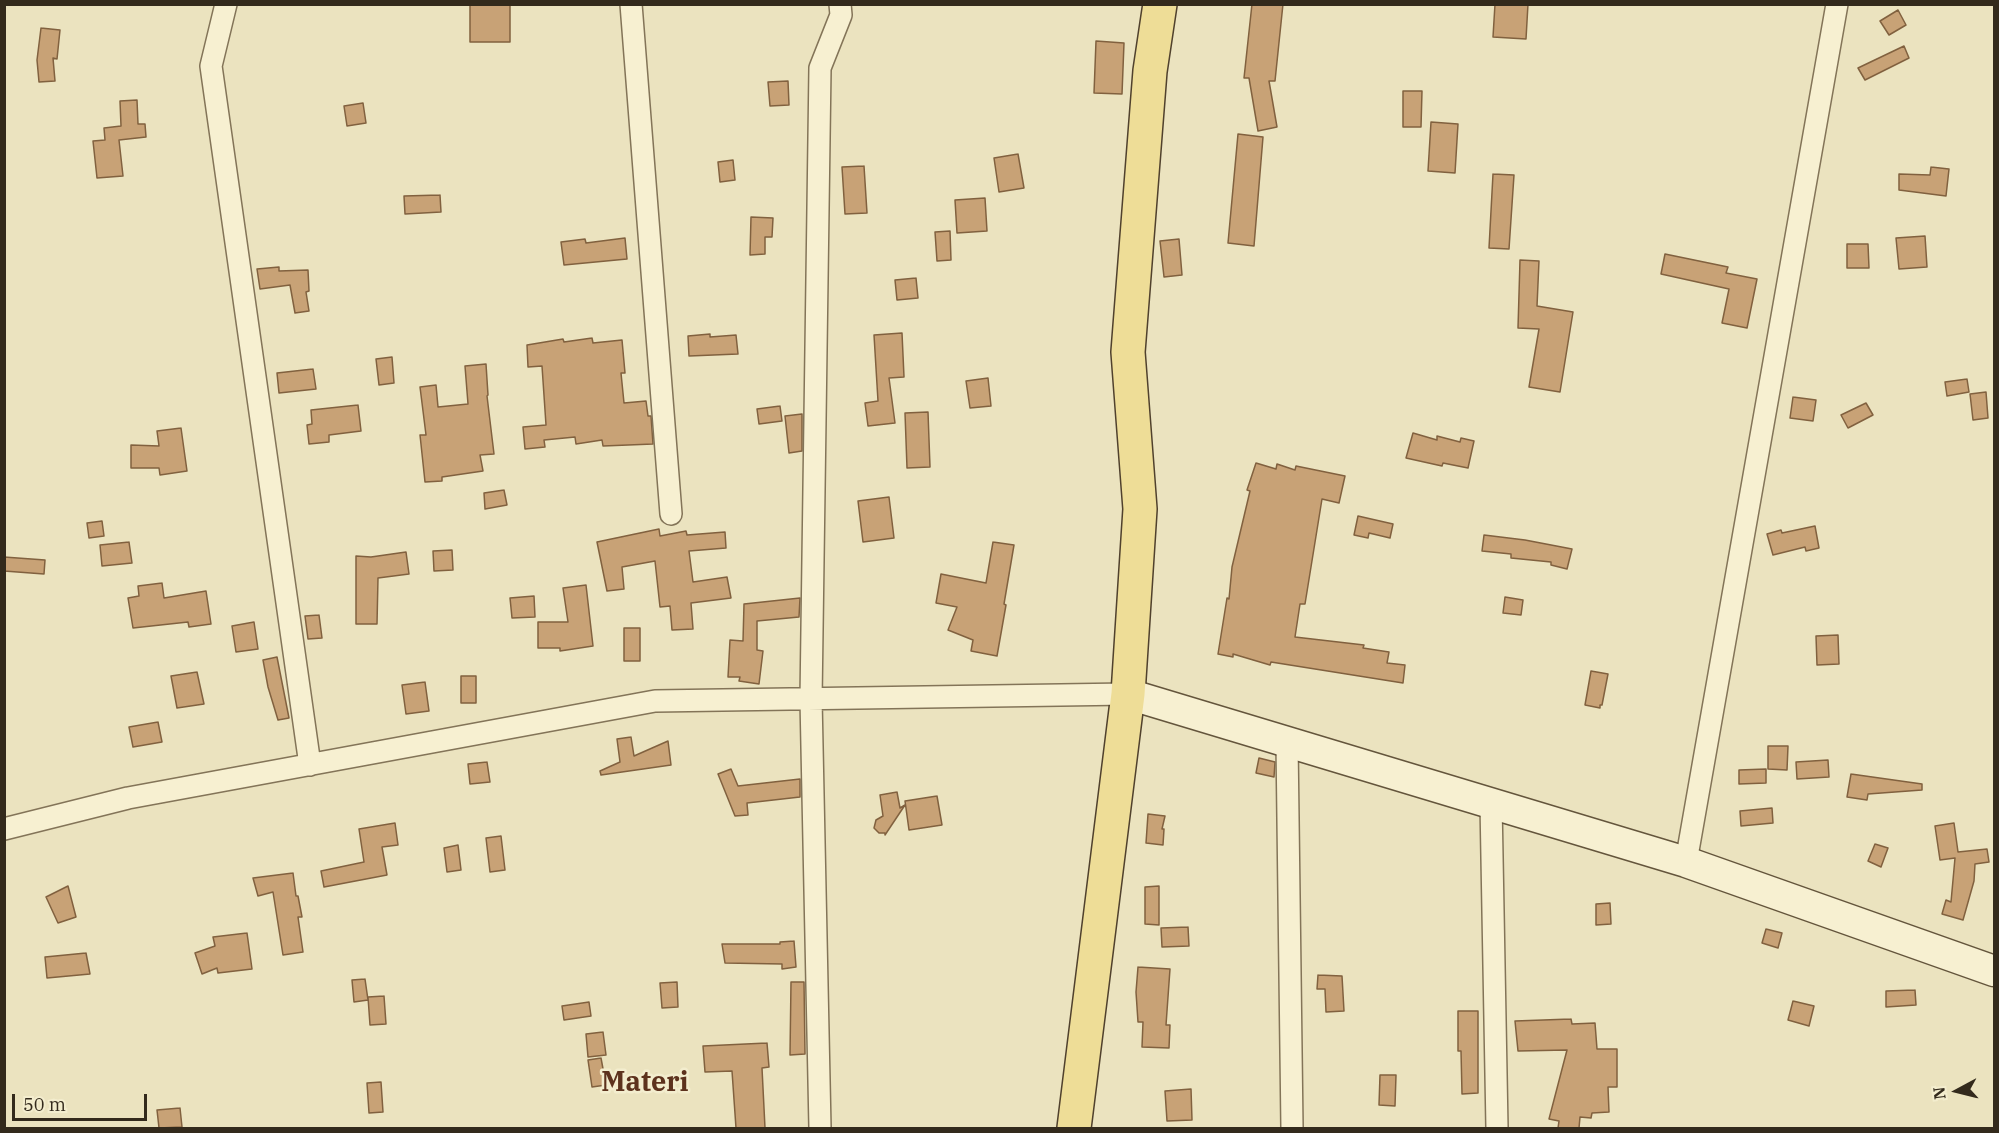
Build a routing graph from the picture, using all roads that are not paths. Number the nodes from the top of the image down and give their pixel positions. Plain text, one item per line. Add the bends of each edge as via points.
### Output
1 (226, 4) edge
2 (631, 4) edge
3 (840, 4) edge
4 (1160, 4) edge
5 (1837, 4) edge
6 (671, 514) dead end
7 (1128, 694) junction
8 (811, 699) junction
9 (1287, 742) junction
10 (310, 765) junction
11 (1491, 803) junction
12 (4, 829) edge
13 (1686, 862) junction
14 (1995, 971) edge
15 (820, 1128) edge
16 (1074, 1128) edge
17 (1292, 1128) edge
18 (1497, 1128) edge

1 - 10 street via 211,66
2 - 6 street
3 - 8 street via 841,15 820,68
4 - 7 main road via 1150,71 1128,351 1140,509
5 - 13 street
7 - 8 street
7 - 9 main road
7 - 16 main road
8 - 10 street via 655,701
8 - 15 street
9 - 11 main road
9 - 17 street
10 - 12 street via 128,798
11 - 13 main road
11 - 18 street
13 - 14 main road

